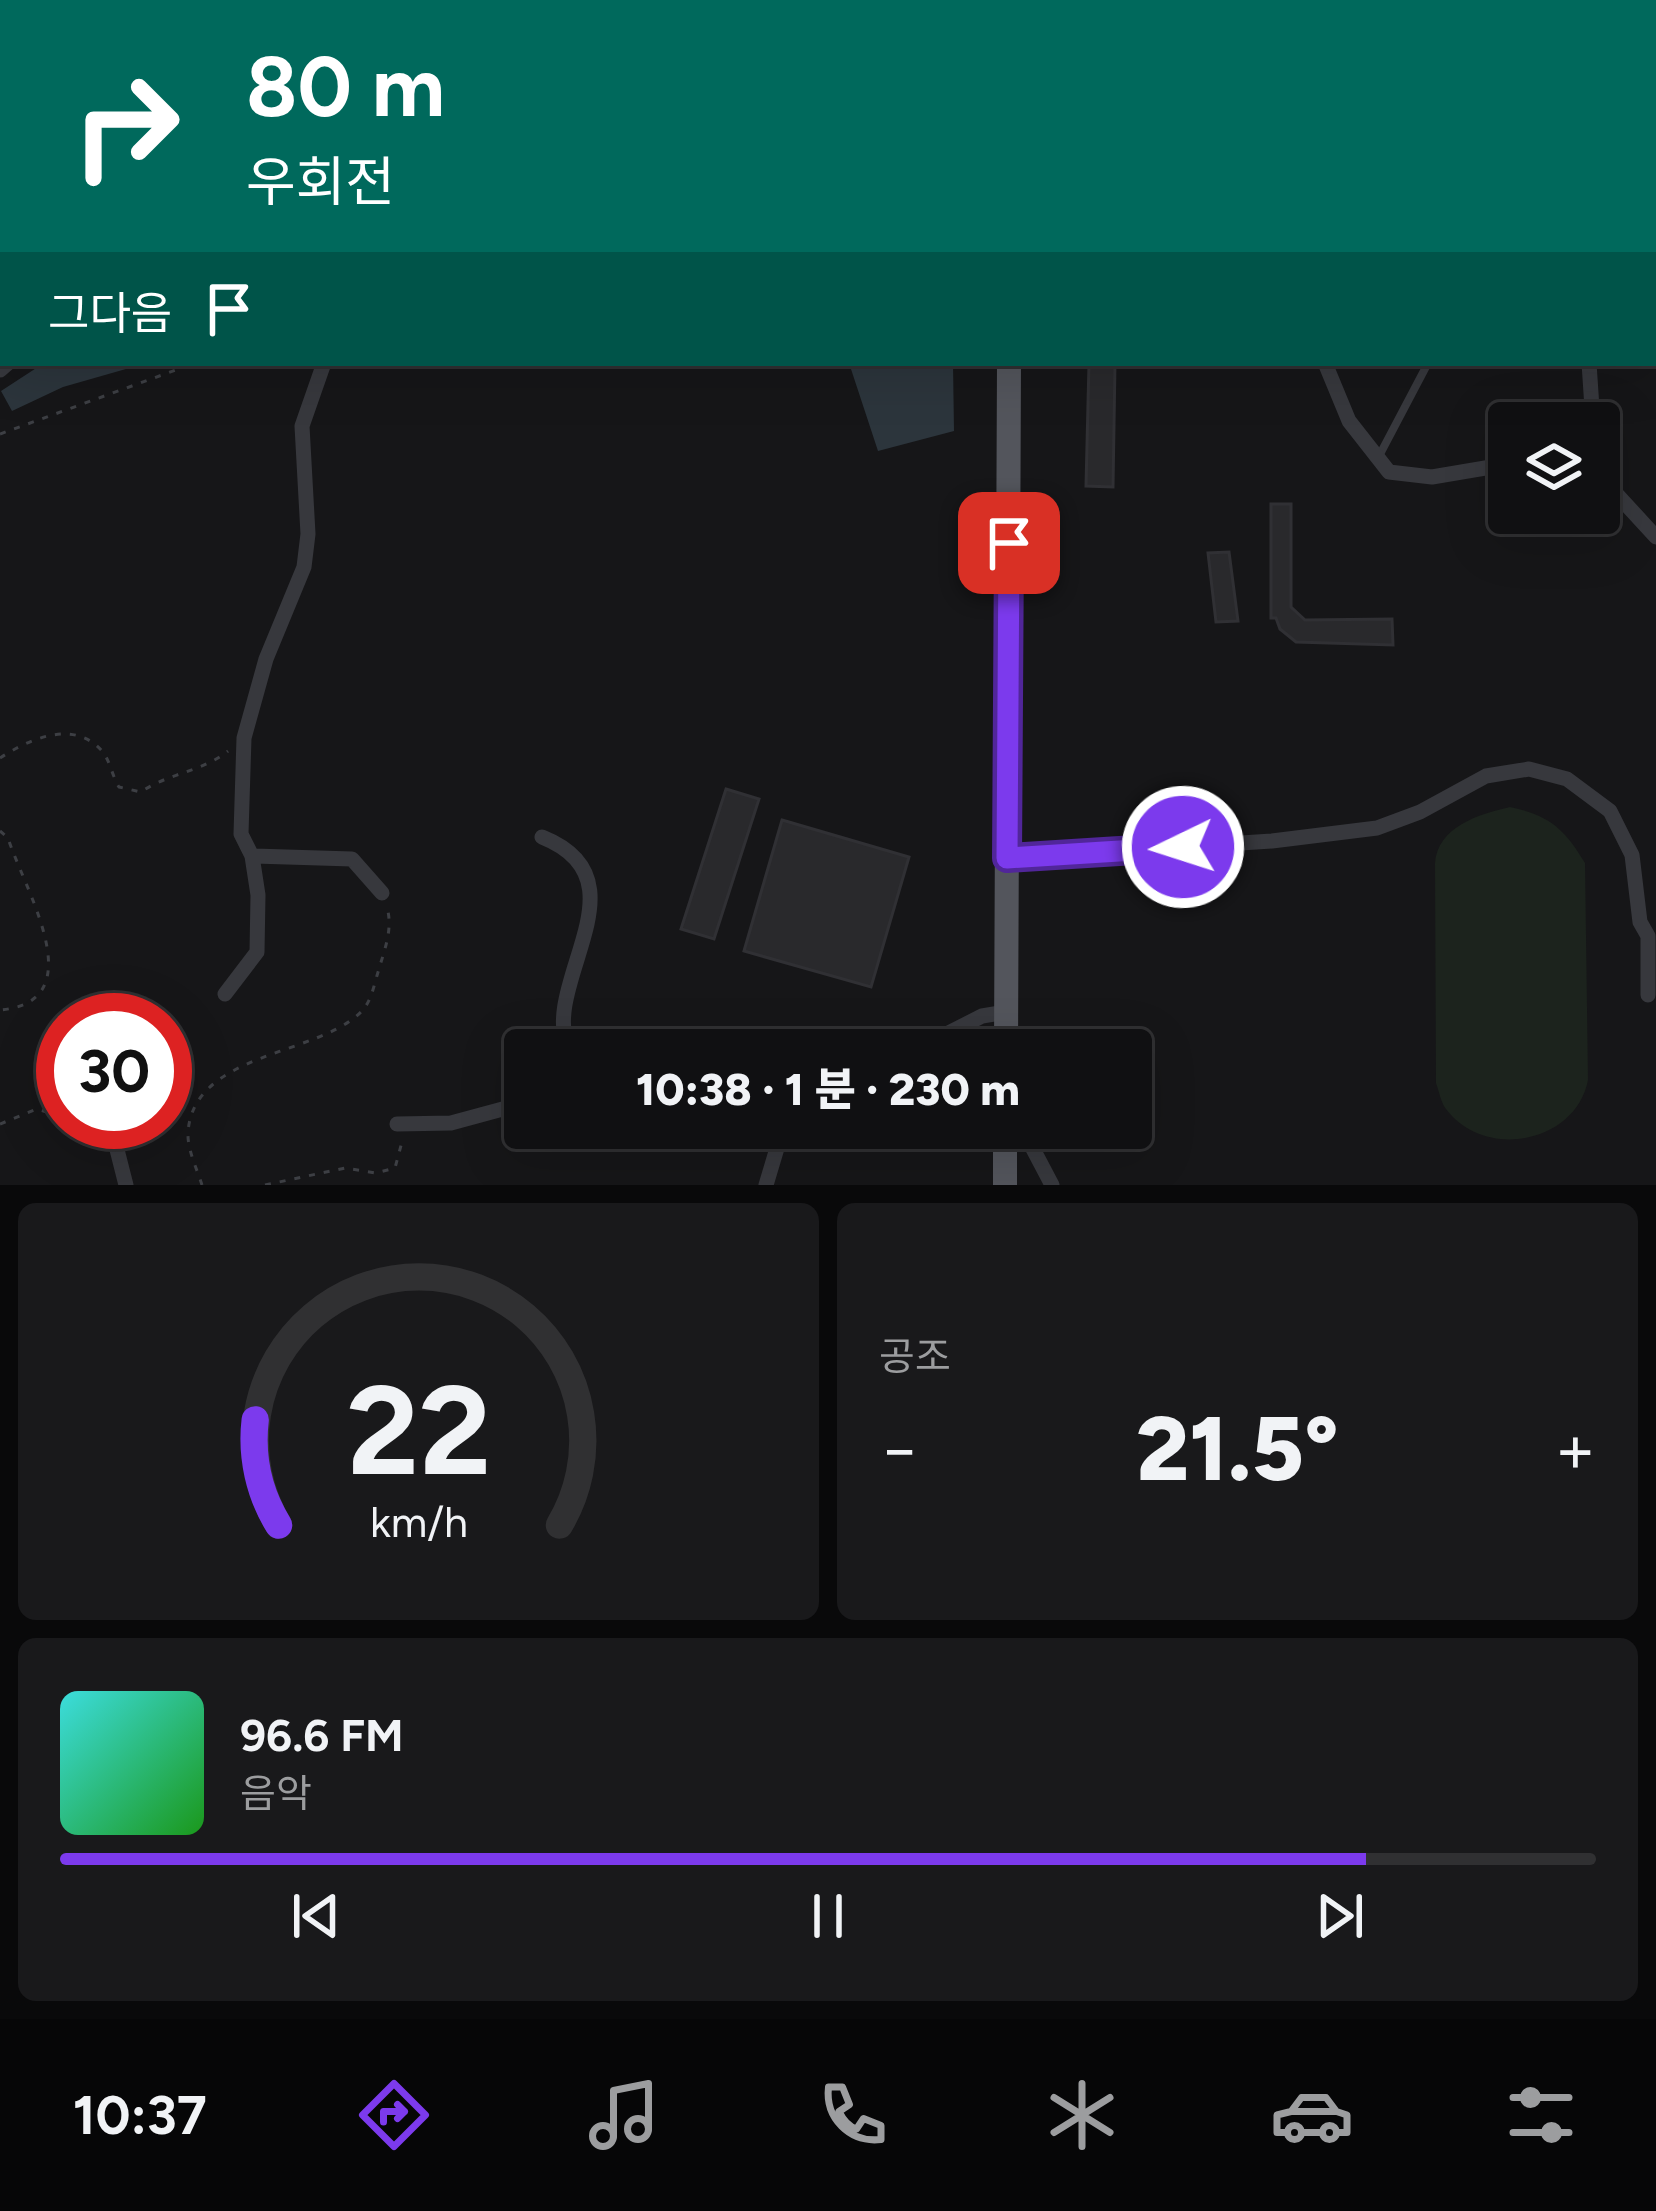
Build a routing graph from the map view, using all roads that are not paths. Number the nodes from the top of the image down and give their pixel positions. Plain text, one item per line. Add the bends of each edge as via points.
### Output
1 (323, 366) edge
2 (1010, 366) edge
3 (1326, 366) edge
4 (1426, 366) edge
5 (1589, 366) edge
6 (1592, 402) edge
7 (1377, 459) junction
8 (1488, 467) edge
9 (1620, 498) edge
10 (1656, 537) edge
11 (542, 837) dead end
12 (252, 856) junction
13 (1007, 858) junction
14 (382, 893) road end
15 (225, 994) dead end
16 (1648, 994) dead end
17 (1006, 1012) junction
18 (565, 1029) edge
19 (956, 1029) edge
20 (1006, 1029) edge
21 (504, 1108) edge
22 (401, 1125) road end
23 (117, 1149) edge
24 (777, 1149) edge
25 (1005, 1149) edge
26 (1033, 1149) edge
27 (126, 1185) edge
28 (766, 1185) edge
29 (1005, 1185) edge
30 (1052, 1185) edge

1 - 12 street via 302,426 304,567 248,725 241,834
2 - 13 main road
3 - 7 street via 1349,421
4 - 7 lane
5 - 6 street
7 - 8 street via 1389,472 1416,477
9 - 10 street
11 - 18 street via 574,854 587,880 587,932
12 - 14 street via 352,859
12 - 15 street via 257,952
13 - 16 street via 1377,828 1486,776 1529,769 1568,779 1610,812 1633,855 1648,936
13 - 17 main road
17 - 19 street
17 - 20 main road
21 - 22 street via 451,1123
23 - 27 street
24 - 28 street
25 - 29 main road
26 - 30 street

